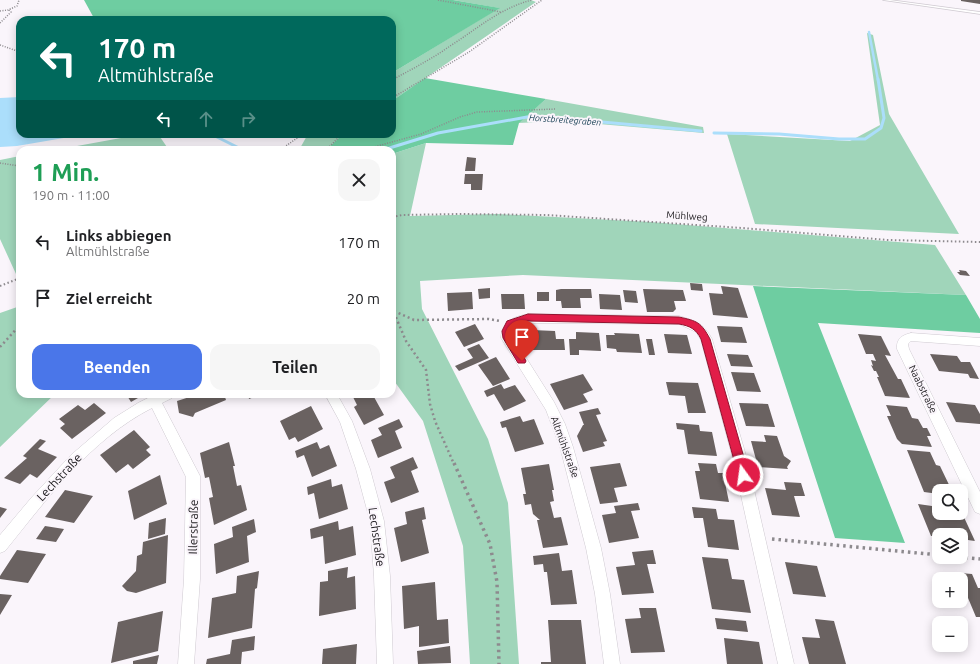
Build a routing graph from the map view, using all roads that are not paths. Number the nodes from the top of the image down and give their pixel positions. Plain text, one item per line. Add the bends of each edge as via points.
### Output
1 (884, 0) edge
2 (919, 0) edge
3 (924, 5) junction
4 (980, 13) edge
5 (980, 342) edge
6 (159, 398) edge
7 (333, 398) edge
8 (154, 400) junction
9 (980, 507) edge
10 (0, 546) edge
11 (186, 664) edge
12 (384, 664) edge
13 (612, 664) edge
14 (786, 664) edge

1 - 3 lane
2 - 3 lane
3 - 4 lane
5 - 9 street, Naabstraße via 911,337 902,343
6 - 8 street, Lechstraße
7 - 12 street, Lechstraße via 348,428 363,469 377,521 382,576
8 - 10 street, Lechstraße via 104,432 73,461
8 - 11 street, Illerstraße via 193,476 192,579
13 - 14 street, Altmühlstraße via 594,547 570,458 555,417 508,338 510,324 528,318 679,320 700,329 706,339 740,460

